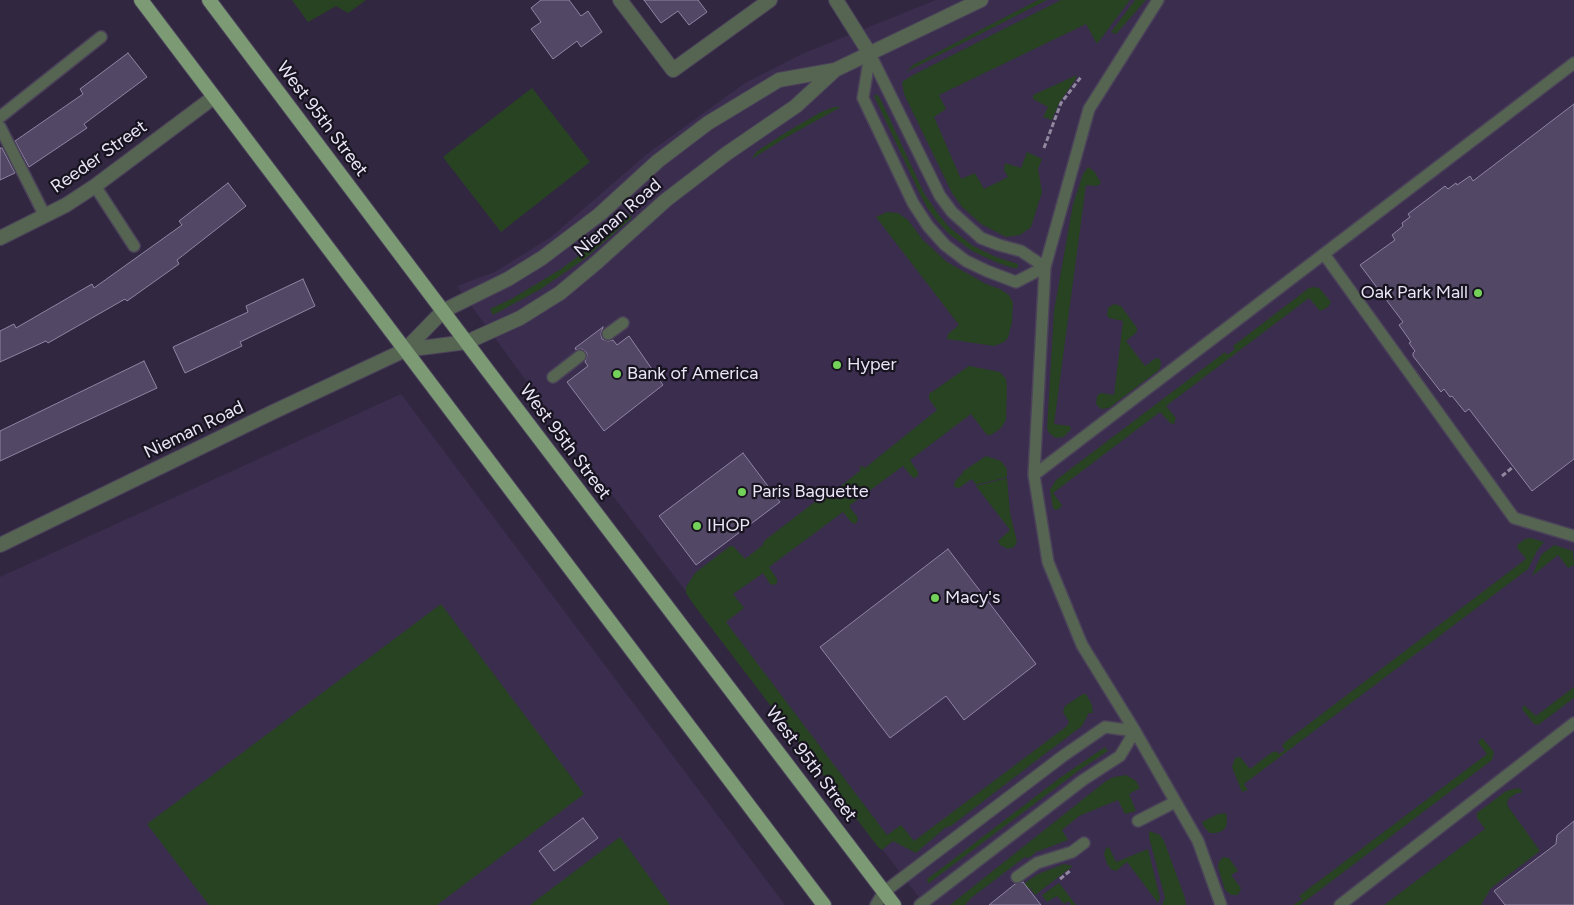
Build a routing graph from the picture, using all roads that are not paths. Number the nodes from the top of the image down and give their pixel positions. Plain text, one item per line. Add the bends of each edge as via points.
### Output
1 (141, 0) edge
2 (209, 0) edge
3 (620, 0) edge
4 (770, 0) edge
5 (836, 0) edge
6 (981, 0) edge
7 (1158, 0) edge
8 (101, 37) dead end
9 (870, 54) junction
10 (1574, 63) edge
11 (835, 70) junction
12 (214, 97) junction
13 (0, 117) edge
14 (0, 127) edge
15 (95, 186) junction
16 (45, 216) junction
17 (0, 238) edge
18 (134, 246) dead end
19 (1324, 254) junction
20 (1044, 266) junction
21 (443, 311) junction
22 (623, 323) dead end
23 (608, 334) dead end
24 (466, 342) junction
25 (405, 350) junction
26 (580, 356) dead end
27 (553, 377) dead end
28 (1034, 475) junction
29 (1574, 536) edge
30 (0, 545) edge
31 (1574, 723) edge
32 (1135, 731) junction
33 (1175, 802) junction
34 (1138, 821) dead end
35 (1084, 843) dead end
36 (1017, 878) dead end
37 (884, 892) junction
38 (824, 905) edge
39 (876, 905) edge
40 (894, 905) edge
41 (920, 905) edge
42 (1220, 905) edge
43 (1340, 905) edge

1 - 12 main road
2 - 21 main road, West 95th Street
3 - 4 street via 673,70
5 - 9 street
6 - 9 street, Nieman Road
7 - 20 lane via 1089,109
8 - 13 lane
9 - 11 street, Nieman Road
9 - 20 lane via 940,196 952,212 981,238 1021,251
9 - 20 lane via 863,98 913,203 928,226 945,245 987,272 1016,282
10 - 19 lane
11 - 21 street, Nieman Road via 780,80 708,123 542,258
11 - 24 street, Nieman Road via 796,106 666,200 560,293 520,318
12 - 15 street, Reeder Street
12 - 25 main road
14 - 16 lane
15 - 16 street, Reeder Street
15 - 18 lane
16 - 17 street, Reeder Street
19 - 28 lane
19 - 29 lane via 1514,518
20 - 28 lane
21 - 24 main road, West 95th Street
21 - 25 street, Nieman Road
22 - 23 lane
24 - 25 street, Nieman Road
24 - 37 main road, West 95th Street
25 - 30 street, Nieman Road
25 - 38 main road
26 - 27 lane
28 - 32 lane via 1048,562 1082,646
31 - 43 lane
32 - 33 lane
32 - 37 lane via 1105,727
32 - 41 lane via 1120,756 1083,780
33 - 34 lane
33 - 42 lane via 1198,842
35 - 36 lane via 1072,852 1037,863
37 - 39 lane
37 - 40 main road, West 95th Street

